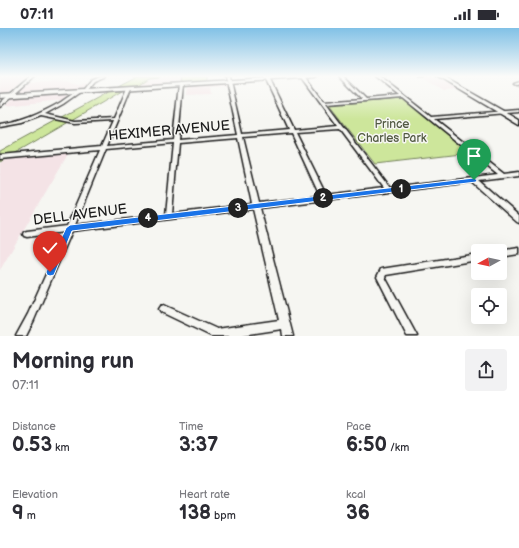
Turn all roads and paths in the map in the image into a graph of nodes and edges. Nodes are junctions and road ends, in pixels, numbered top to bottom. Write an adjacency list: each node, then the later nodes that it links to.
1 (16, 90): 12 (street)
2 (92, 90): 11 (main road)
3 (128, 90): 22 (street)
4 (181, 90): 28 (street)
5 (231, 90): 27 (street)
6 (272, 90): 26 (street)
7 (314, 90): 16 (street)
8 (355, 90): 15 (street)
9 (395, 90): 14 (street)
10 (463, 90): 19 (main road)
11 (82, 91): 12 (main road); 20 (street)
12 (11, 95): 13 (main road); 17 (street)
13 (0, 96)
14 (404, 97): 15 (street); 21 (street)
15 (365, 100): 16 (street)
16 (324, 103): 25 (street)
17 (0, 106)
18 (519, 111): 19 (street)
19 (500, 112): 21 (street); 23 (main road)
20 (40, 114): 22 (street); 24 (street)
21 (432, 118): 32 (street)
22 (114, 120): 29 (street)
23 (519, 124)
24 (0, 126)
25 (341, 127): 26 (street, HEXIMER AVENUE); 34 (street)
26 (292, 131): 27 (street, HEXIMER AVENUE); 35 (street)
27 (240, 136): 28 (street, HEXIMER AVENUE); 36 (street)
28 (176, 141): 29 (street, HEXIMER AVENUE); 37 (street)
29 (103, 148): 30 (street, HEXIMER AVENUE); 39 (street)
30 (0, 157)
31 (519, 174): 32 (street, DELL AVENUE)
32 (503, 176): 33 (street, DELL AVENUE)
33 (474, 180): 34 (street, DELL AVENUE); 38 (street)
34 (388, 190): 35 (street, DELL AVENUE)
35 (324, 198): 36 (street, DELL AVENUE)
36 (256, 206): 37 (street, DELL AVENUE); 45 (street)
37 (169, 215): 39 (street, DELL AVENUE)
38 (519, 220)
39 (70, 228): 40 (street, DELL AVENUE); 46 (street)
40 (26, 234)
41 (519, 251): 42 (street)
42 (507, 253)
43 (471, 258): 48 (street)
44 (164, 309): 45 (street)
45 (285, 324): 47 (street)
46 (21, 336)
47 (288, 336)
48 (412, 336)

